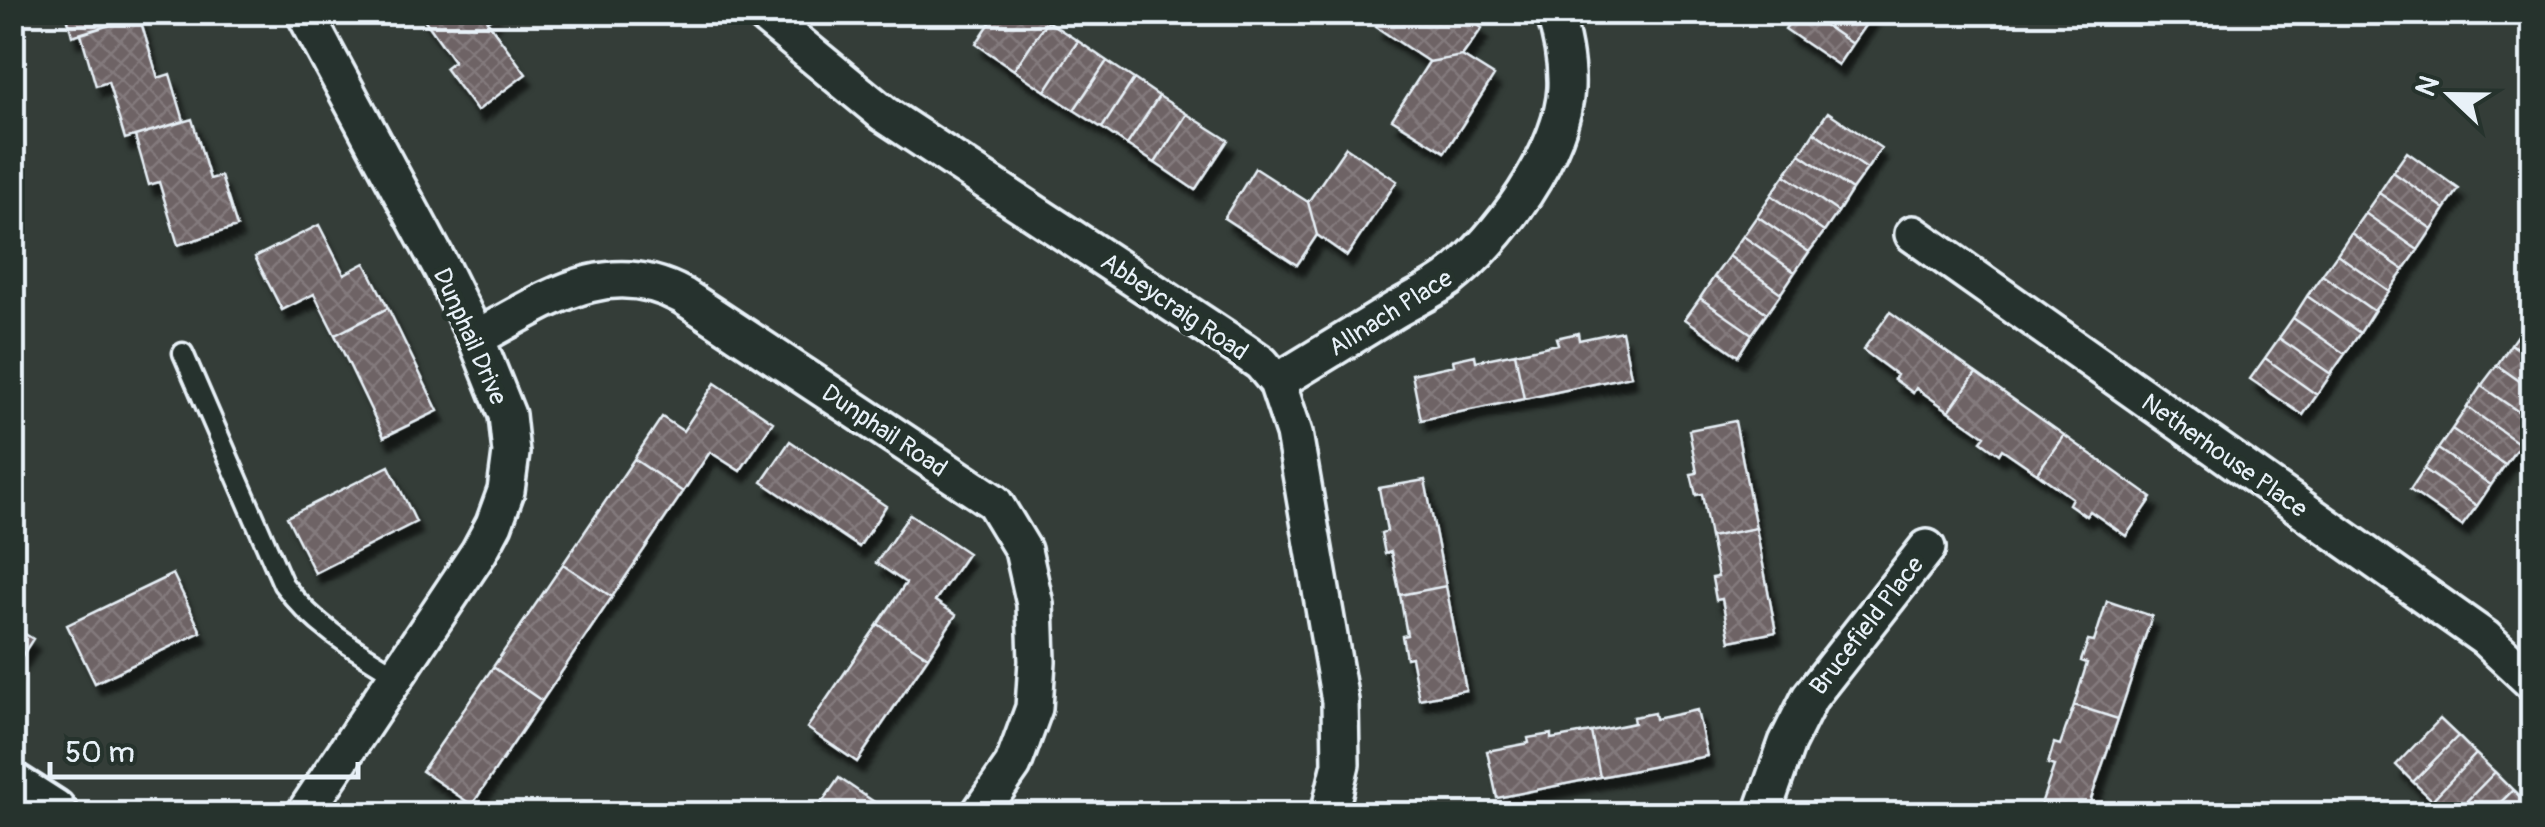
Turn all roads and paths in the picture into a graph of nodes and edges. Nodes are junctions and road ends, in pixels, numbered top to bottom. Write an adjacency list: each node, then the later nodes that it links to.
1 (304, 12): 5 (street, Dunphail Drive)
2 (760, 12): 7 (street, Abbeycraig Road)
3 (1554, 12): 7 (street, Allnach Place)
4 (1912, 234): 10 (street, Netherhouse Place)
5 (476, 338): 9 (street, Dunphail Drive); 14 (street, Dunphail Road)
6 (183, 353): 9 (lane)
7 (1277, 382): 15 (street, Abbeycraig Road)
8 (1927, 548): 16 (street, Brucefield Place)
9 (397, 675): 13 (street, Dunphail Drive)
10 (2532, 682)
11 (12, 789): 12 (street)
12 (50, 814)
13 (304, 814)
14 (980, 814)
15 (1329, 814)
16 (1762, 814)

